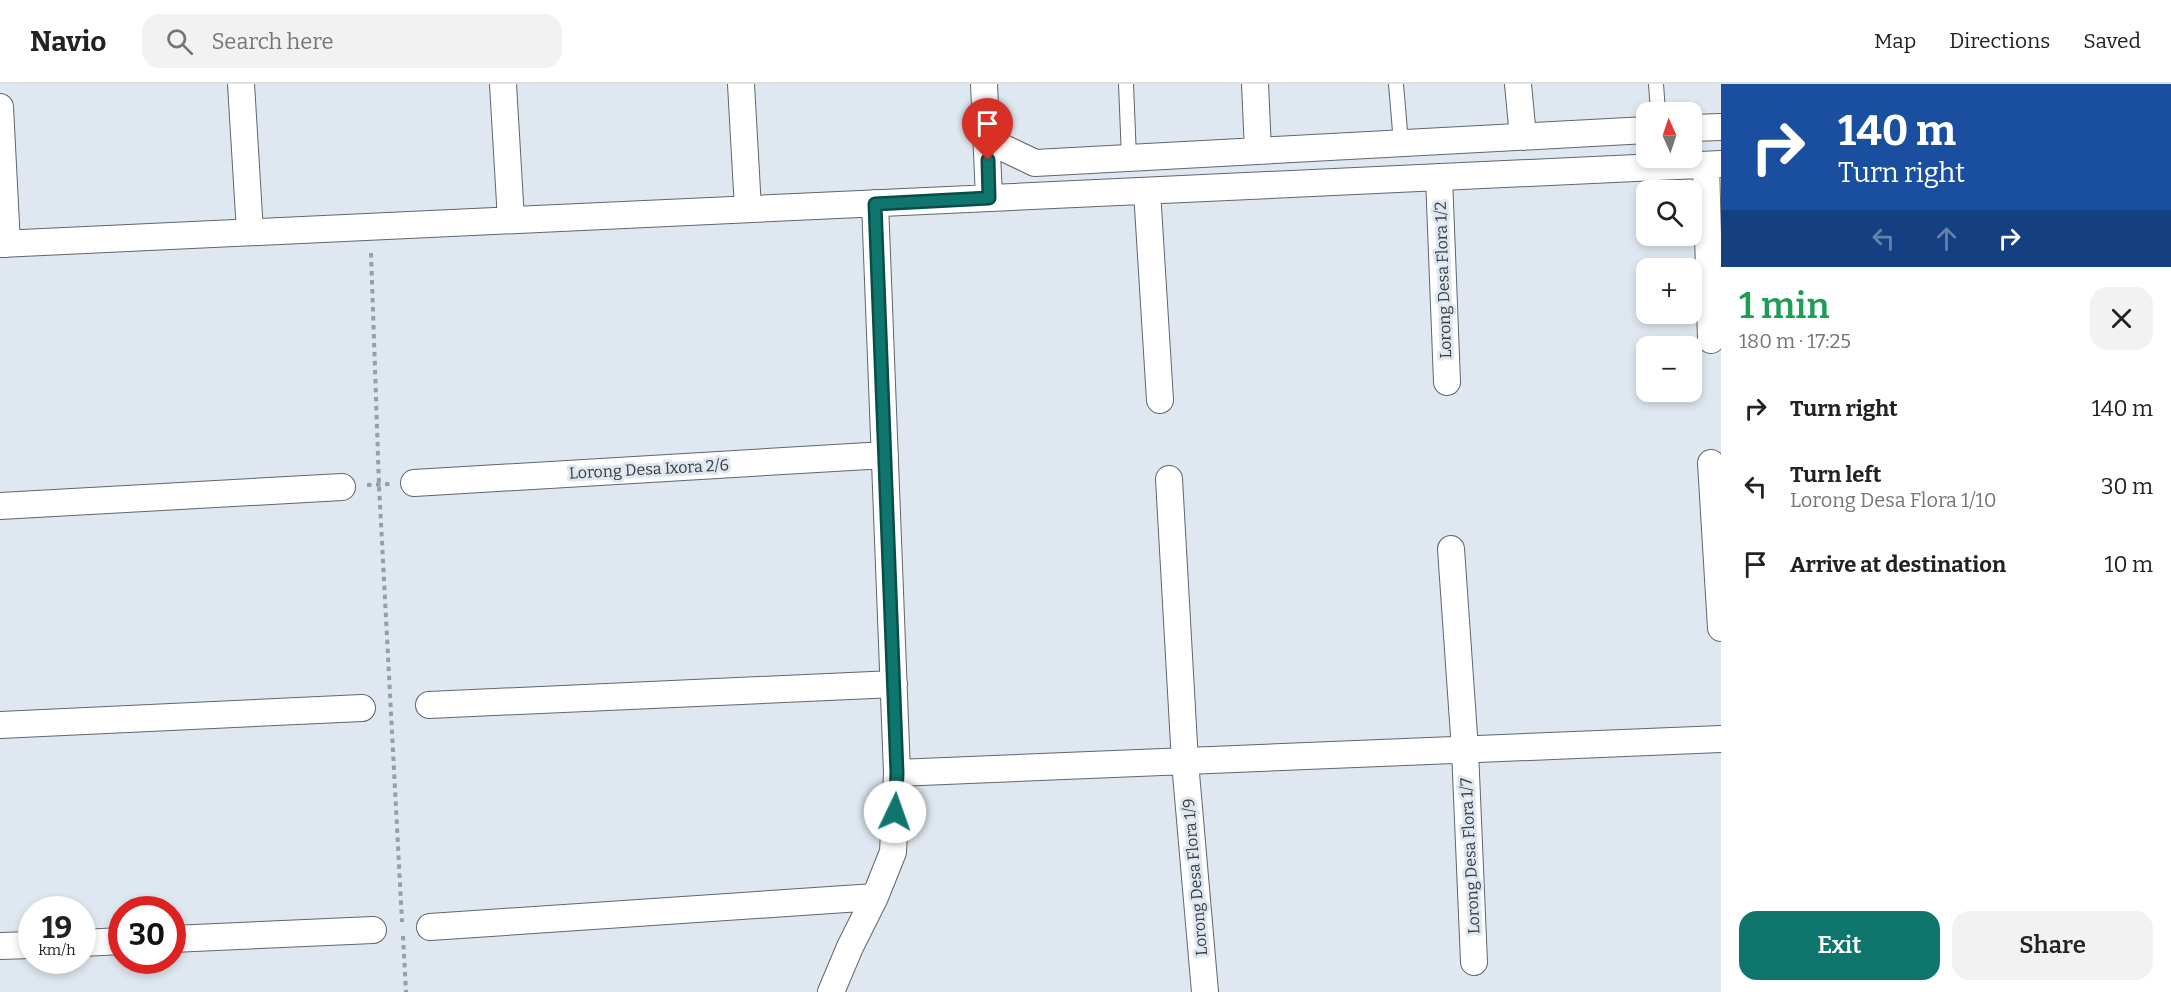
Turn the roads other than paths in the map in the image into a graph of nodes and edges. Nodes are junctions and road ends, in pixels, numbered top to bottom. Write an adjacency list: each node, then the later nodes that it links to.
1 (241, 84): 27 (street)
2 (504, 84): 26 (street)
3 (741, 84): 25 (street)
4 (984, 84): 16 (street)
5 (1126, 84): 19 (lane)
6 (1255, 84): 18 (street)
7 (1396, 84): 17 (lane)
8 (1518, 84): 15 (street)
9 (1656, 84): 10 (lane)
10 (1657, 102)
11 (0, 107): 28 (street)
12 (1721, 127): 13 (street)
13 (1702, 128)
14 (1636, 131): 15 (street)
15 (1523, 137): 17 (street)
16 (987, 140): 19 (street); 23 (street)
17 (1401, 143): 18 (street)
18 (1258, 151): 19 (street)
19 (1129, 158)
20 (1713, 164): 21 (street); 29 (street)
21 (1438, 177): 22 (street); 30 (street, Lorong Desa Flora 1/2)
22 (1147, 191): 23 (street); 31 (street)
23 (989, 198): 24 (street)
24 (875, 204): 25 (street); 32 (street)
25 (748, 209): 26 (street)
26 (511, 220): 27 (street)
27 (250, 232): 28 (street)
28 (4, 244)
29 (1711, 340)
30 (1447, 382)
31 (1160, 400)
32 (885, 455): 35 (street, Lorong Desa Ixora 2/6); 40 (street)
33 (1711, 463): 39 (street)
34 (1169, 478): 46 (street, Lorong Desa Flora 1/9)
35 (414, 483)
36 (342, 487): 37 (street)
37 (0, 506)
38 (1451, 549): 45 (street, Lorong Desa Flora 1/7)
39 (1721, 627)
40 (894, 684): 41 (street); 47 (street)
41 (429, 705)
42 (362, 708): 43 (street)
43 (0, 725)
44 (1721, 739): 45 (street)
45 (1465, 750): 46 (street); 54 (street, Lorong Desa Flora 1/7)
46 (1185, 762): 47 (street); 56 (street, Lorong Desa Flora 1/9)
47 (897, 773): 48 (street)
48 (875, 897): 49 (street); 55 (street)
49 (430, 927)
50 (373, 930): 51 (street)
51 (186, 938)
52 (18, 945): 53 (street)
53 (0, 946)
54 (1474, 962)
55 (831, 992)
56 (1205, 992)

